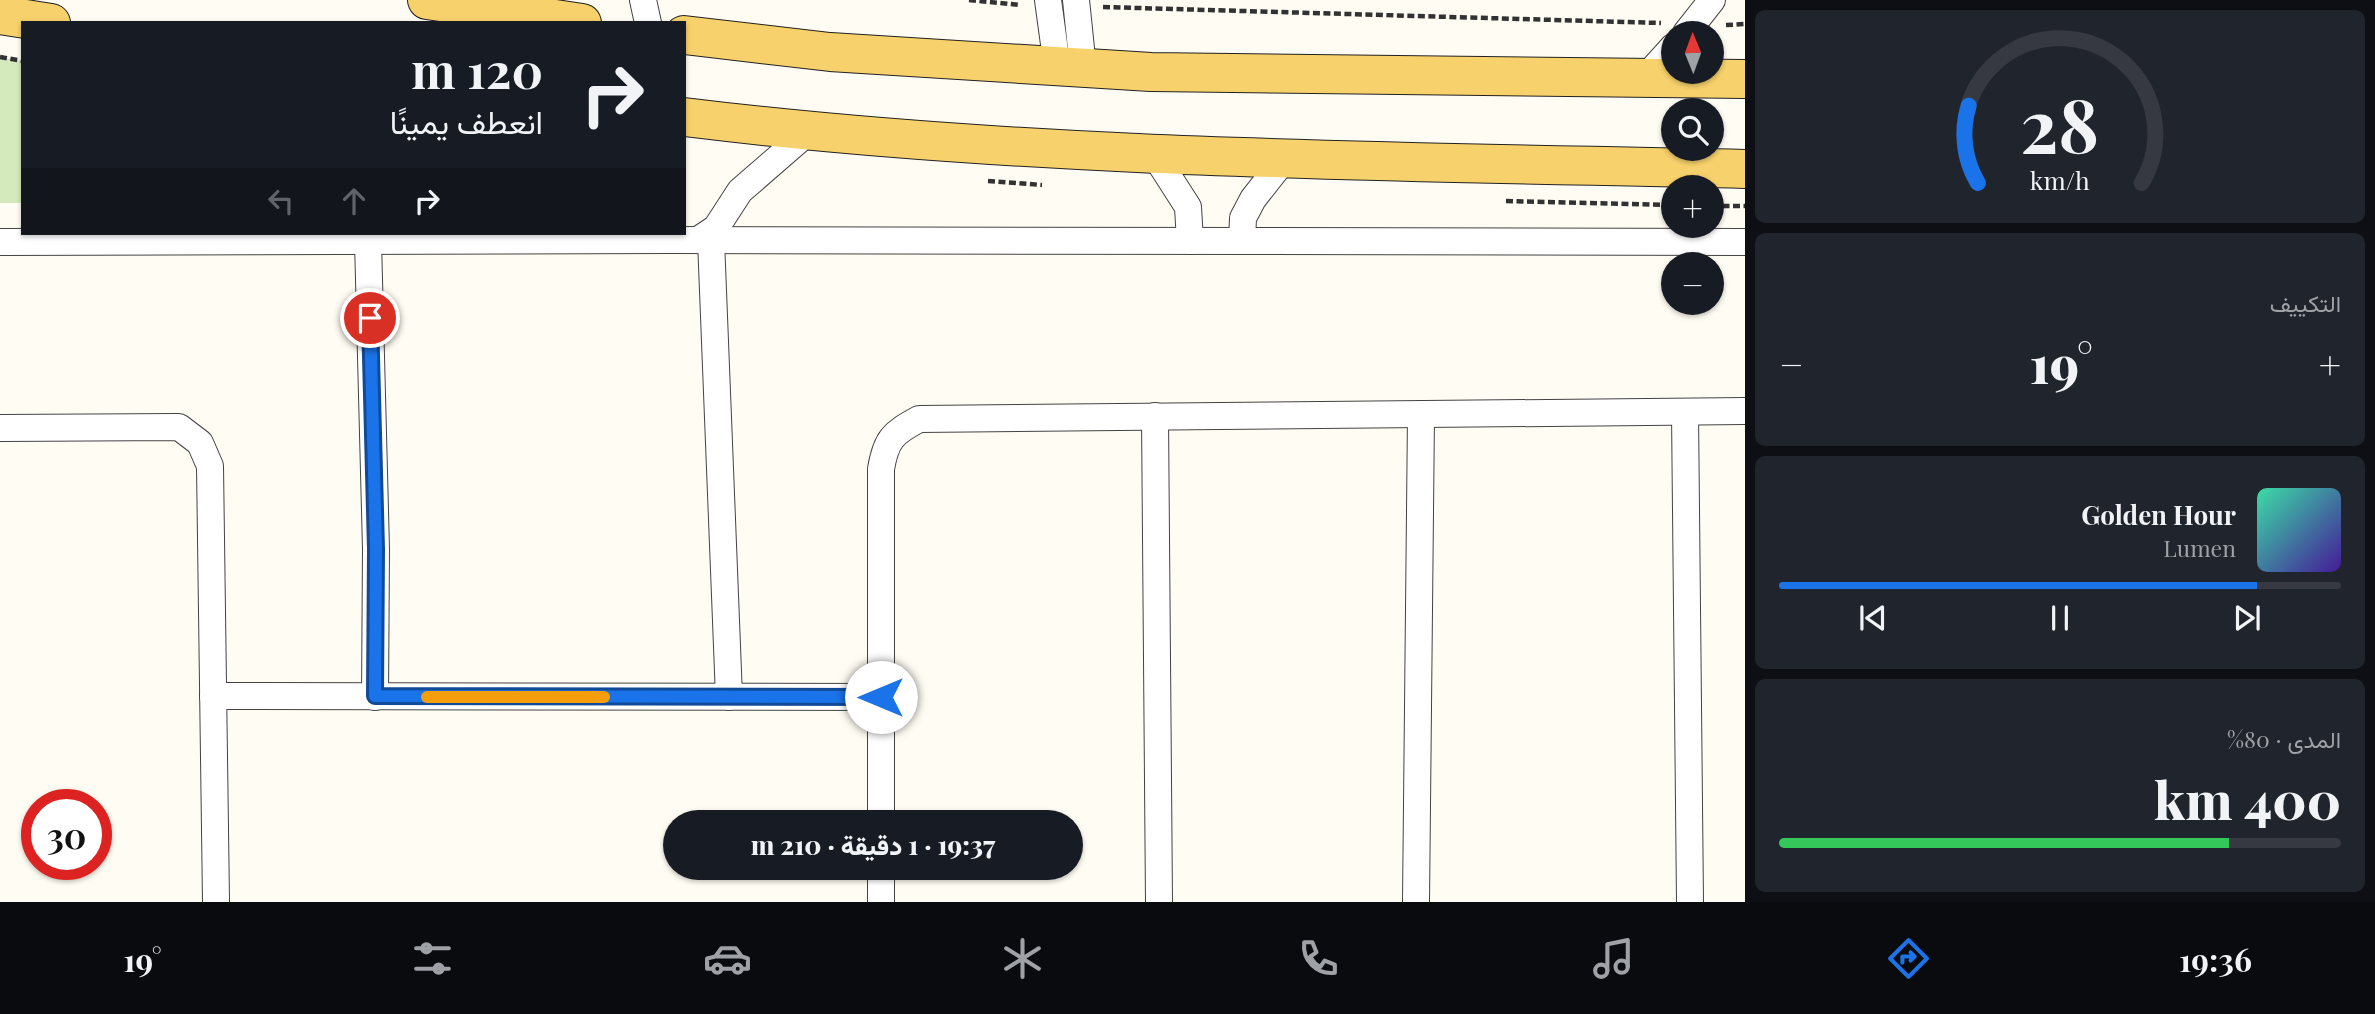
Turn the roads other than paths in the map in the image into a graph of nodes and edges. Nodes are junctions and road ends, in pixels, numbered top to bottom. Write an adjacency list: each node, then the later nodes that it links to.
1 (427, 0): 6 (main road)
2 (643, 0): 10 (street)
3 (1712, 0): 11 (street)
4 (1049, 3): 14 (street)
5 (1077, 3): 14 (street)
6 (521, 7): 9 (main road)
7 (0, 15): 8 (main road)
8 (38, 21)
9 (574, 21)
10 (648, 21)
11 (1696, 21)
12 (686, 35): 14 (main road)
13 (1661, 60): 15 (street)
14 (1070, 67): 15 (main road)
15 (1645, 78): 16 (main road)
16 (1745, 79)
17 (686, 117): 18 (main road)
18 (808, 132): 19 (main road); 23 (street)
19 (1154, 154): 20 (main road); 25 (street)
20 (1286, 157): 21 (main road); 26 (street)
21 (1739, 174)
22 (666, 236): 23 (street); 24 (street)
23 (704, 240): 25 (street); 36 (street)
24 (368, 241): 27 (street); 35 (street)
25 (1189, 241): 26 (street)
26 (1242, 241): 28 (street)
27 (0, 242)
28 (1745, 242)
29 (1745, 411): 30 (street)
30 (1685, 412): 31 (street); 44 (street)
31 (1421, 414): 32 (street); 43 (street)
32 (1155, 416): 37 (street); 42 (street)
33 (0, 428): 34 (street)
34 (213, 696): 35 (street); 40 (street)
35 (375, 696): 36 (street)
36 (729, 697): 37 (street)
37 (881, 697): 38 (street)
38 (881, 810)
39 (881, 880): 41 (street)
40 (216, 902)
41 (881, 902)
42 (1159, 902)
43 (1416, 902)
44 (1690, 902)

